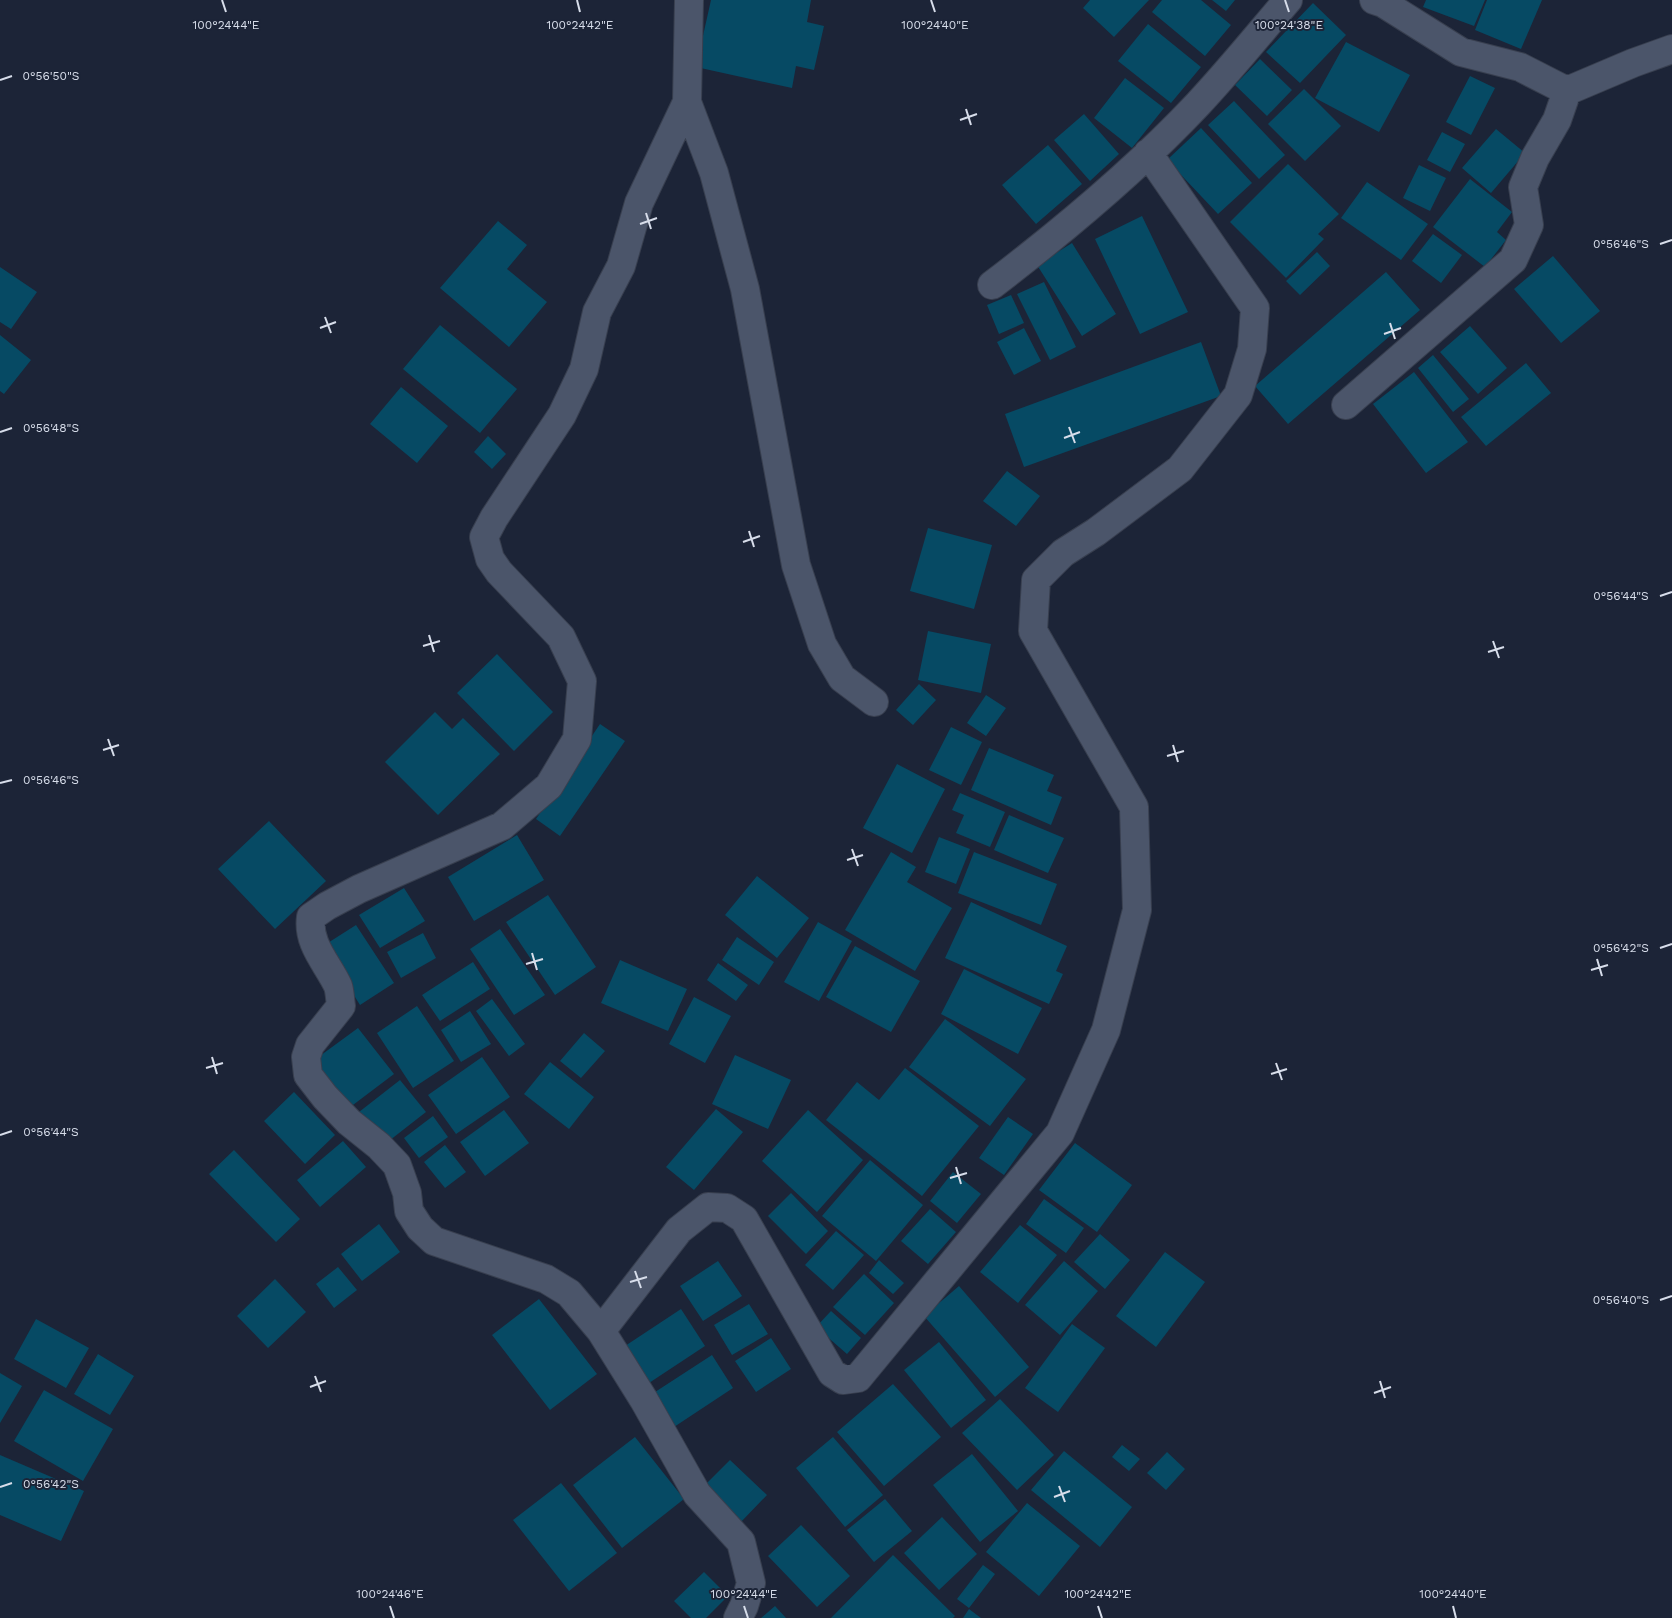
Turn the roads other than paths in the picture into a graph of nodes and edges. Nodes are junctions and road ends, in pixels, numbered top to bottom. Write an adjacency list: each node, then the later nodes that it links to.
1 (689, 0): 6 (street)
2 (1288, 0): 7 (street)
3 (1374, 0): 5 (street)
4 (1672, 48): 5 (street)
5 (1566, 91): 9 (street)
6 (687, 102): 10 (street); 11 (street)
7 (1148, 154): 8 (street); 11 (street)
8 (992, 285)
9 (1346, 405)
10 (874, 702)
11 (601, 1331): 12 (street)
12 (738, 1618)

